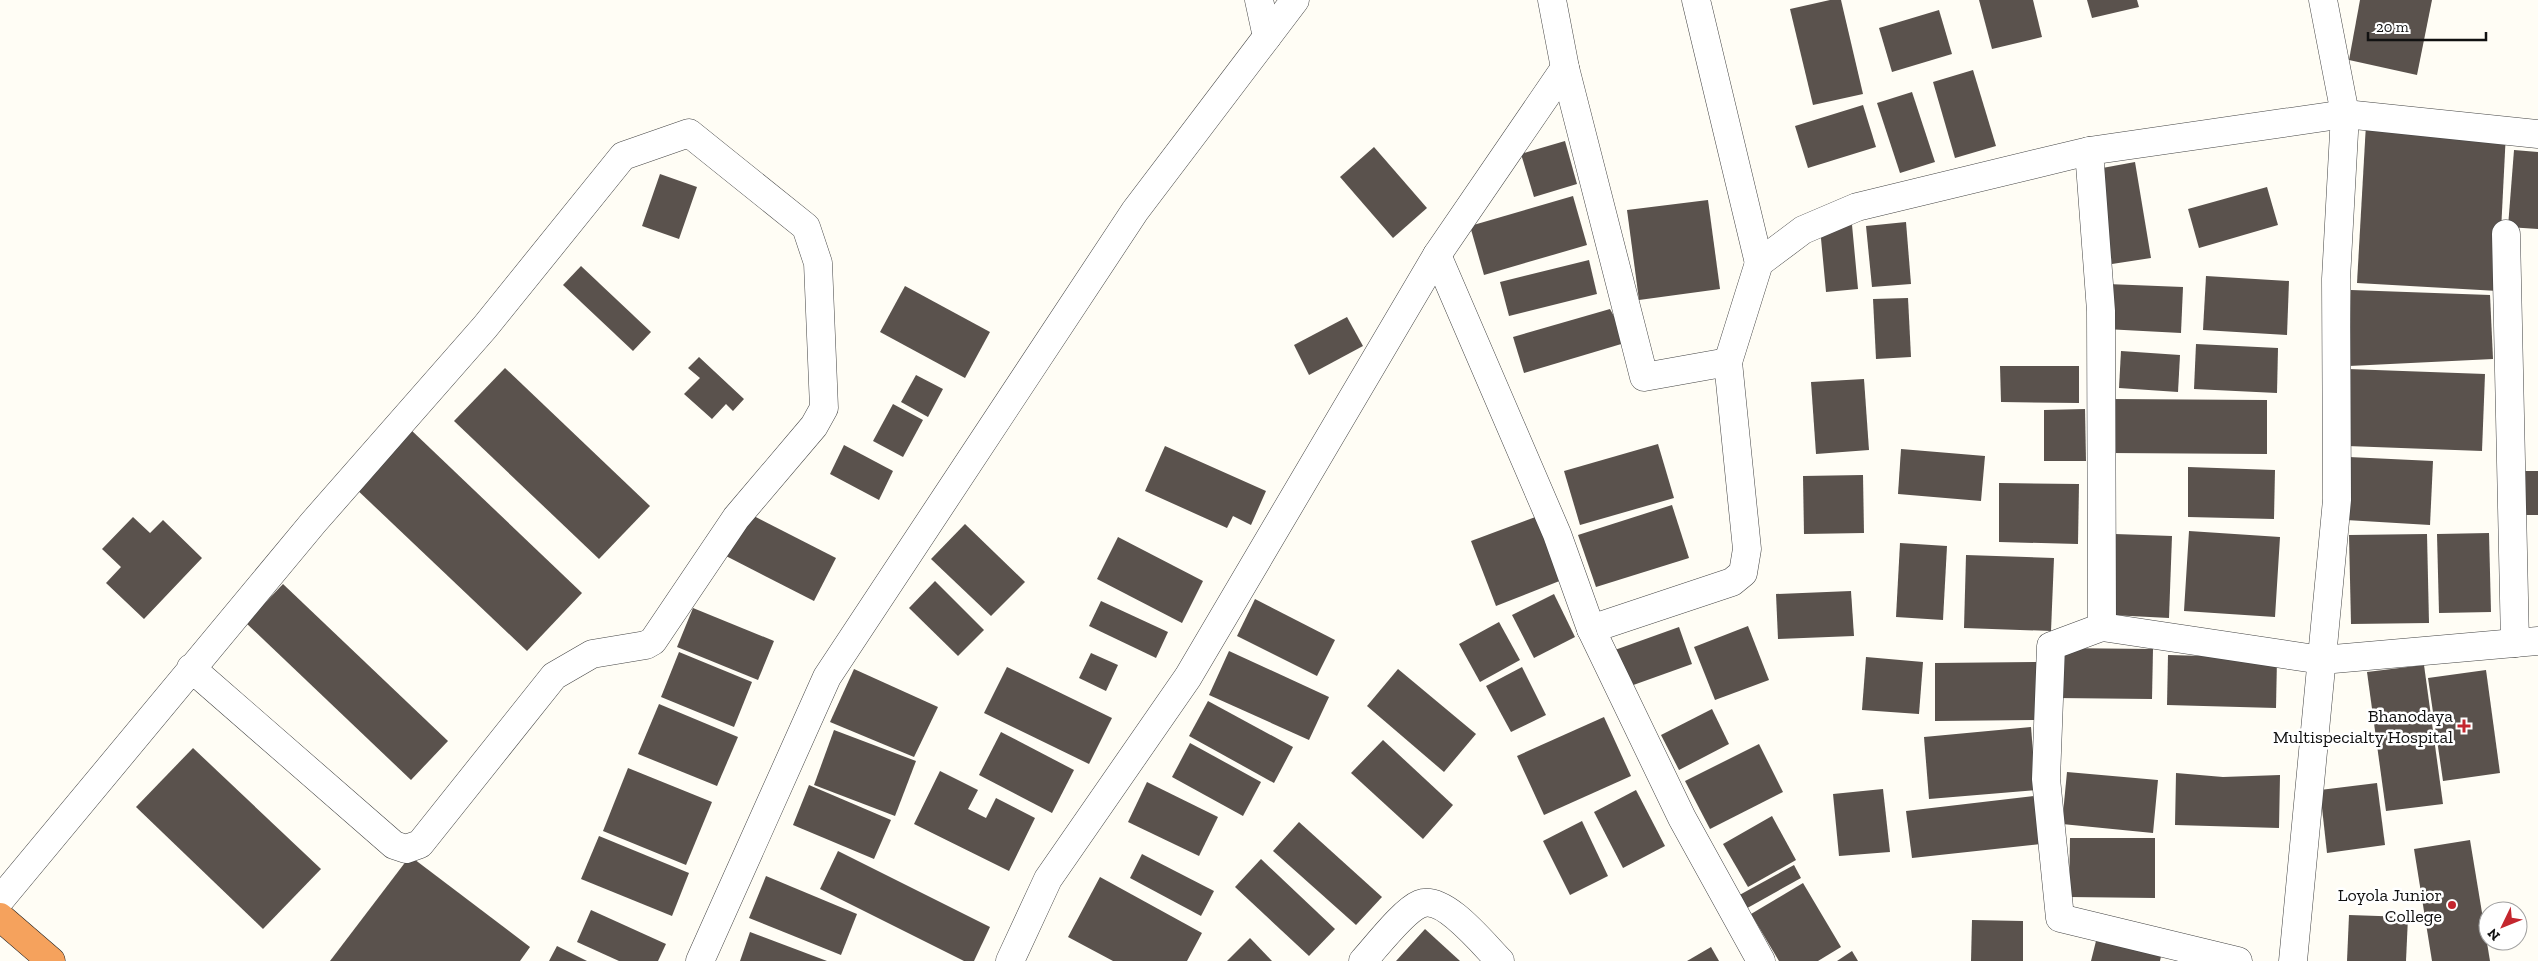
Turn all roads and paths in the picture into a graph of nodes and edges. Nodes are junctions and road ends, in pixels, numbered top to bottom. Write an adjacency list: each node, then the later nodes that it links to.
1 (1259, 0): 6 (street)
2 (1295, 0): 6 (street)
3 (1552, 0): 7 (street)
4 (1696, 0): 13 (street)
5 (2323, 0): 8 (street)
6 (1267, 36): 23 (street)
7 (1565, 68): 12 (street); 14 (street)
8 (2345, 114): 9 (street); 10 (street); 18 (street)
9 (2538, 134)
10 (2089, 151): 13 (street); 15 (street)
11 (2506, 234): 17 (street)
12 (1437, 255): 16 (street); 24 (street)
13 (1758, 264): 14 (street)
14 (1728, 362): 16 (street)
15 (2102, 627): 18 (street); 28 (street)
16 (1591, 629): 27 (street)
17 (2526, 642): 18 (street)
18 (2322, 660): 29 (street)
19 (190, 668): 19 (street); 20 (street)
20 (0, 900)
21 (0, 917): 22 (highway)
22 (51, 961)
23 (700, 961)
24 (1010, 961)
25 (1363, 961): 26 (street)
26 (1500, 961)
27 (1761, 961)
28 (2238, 961)
29 (2293, 961)

